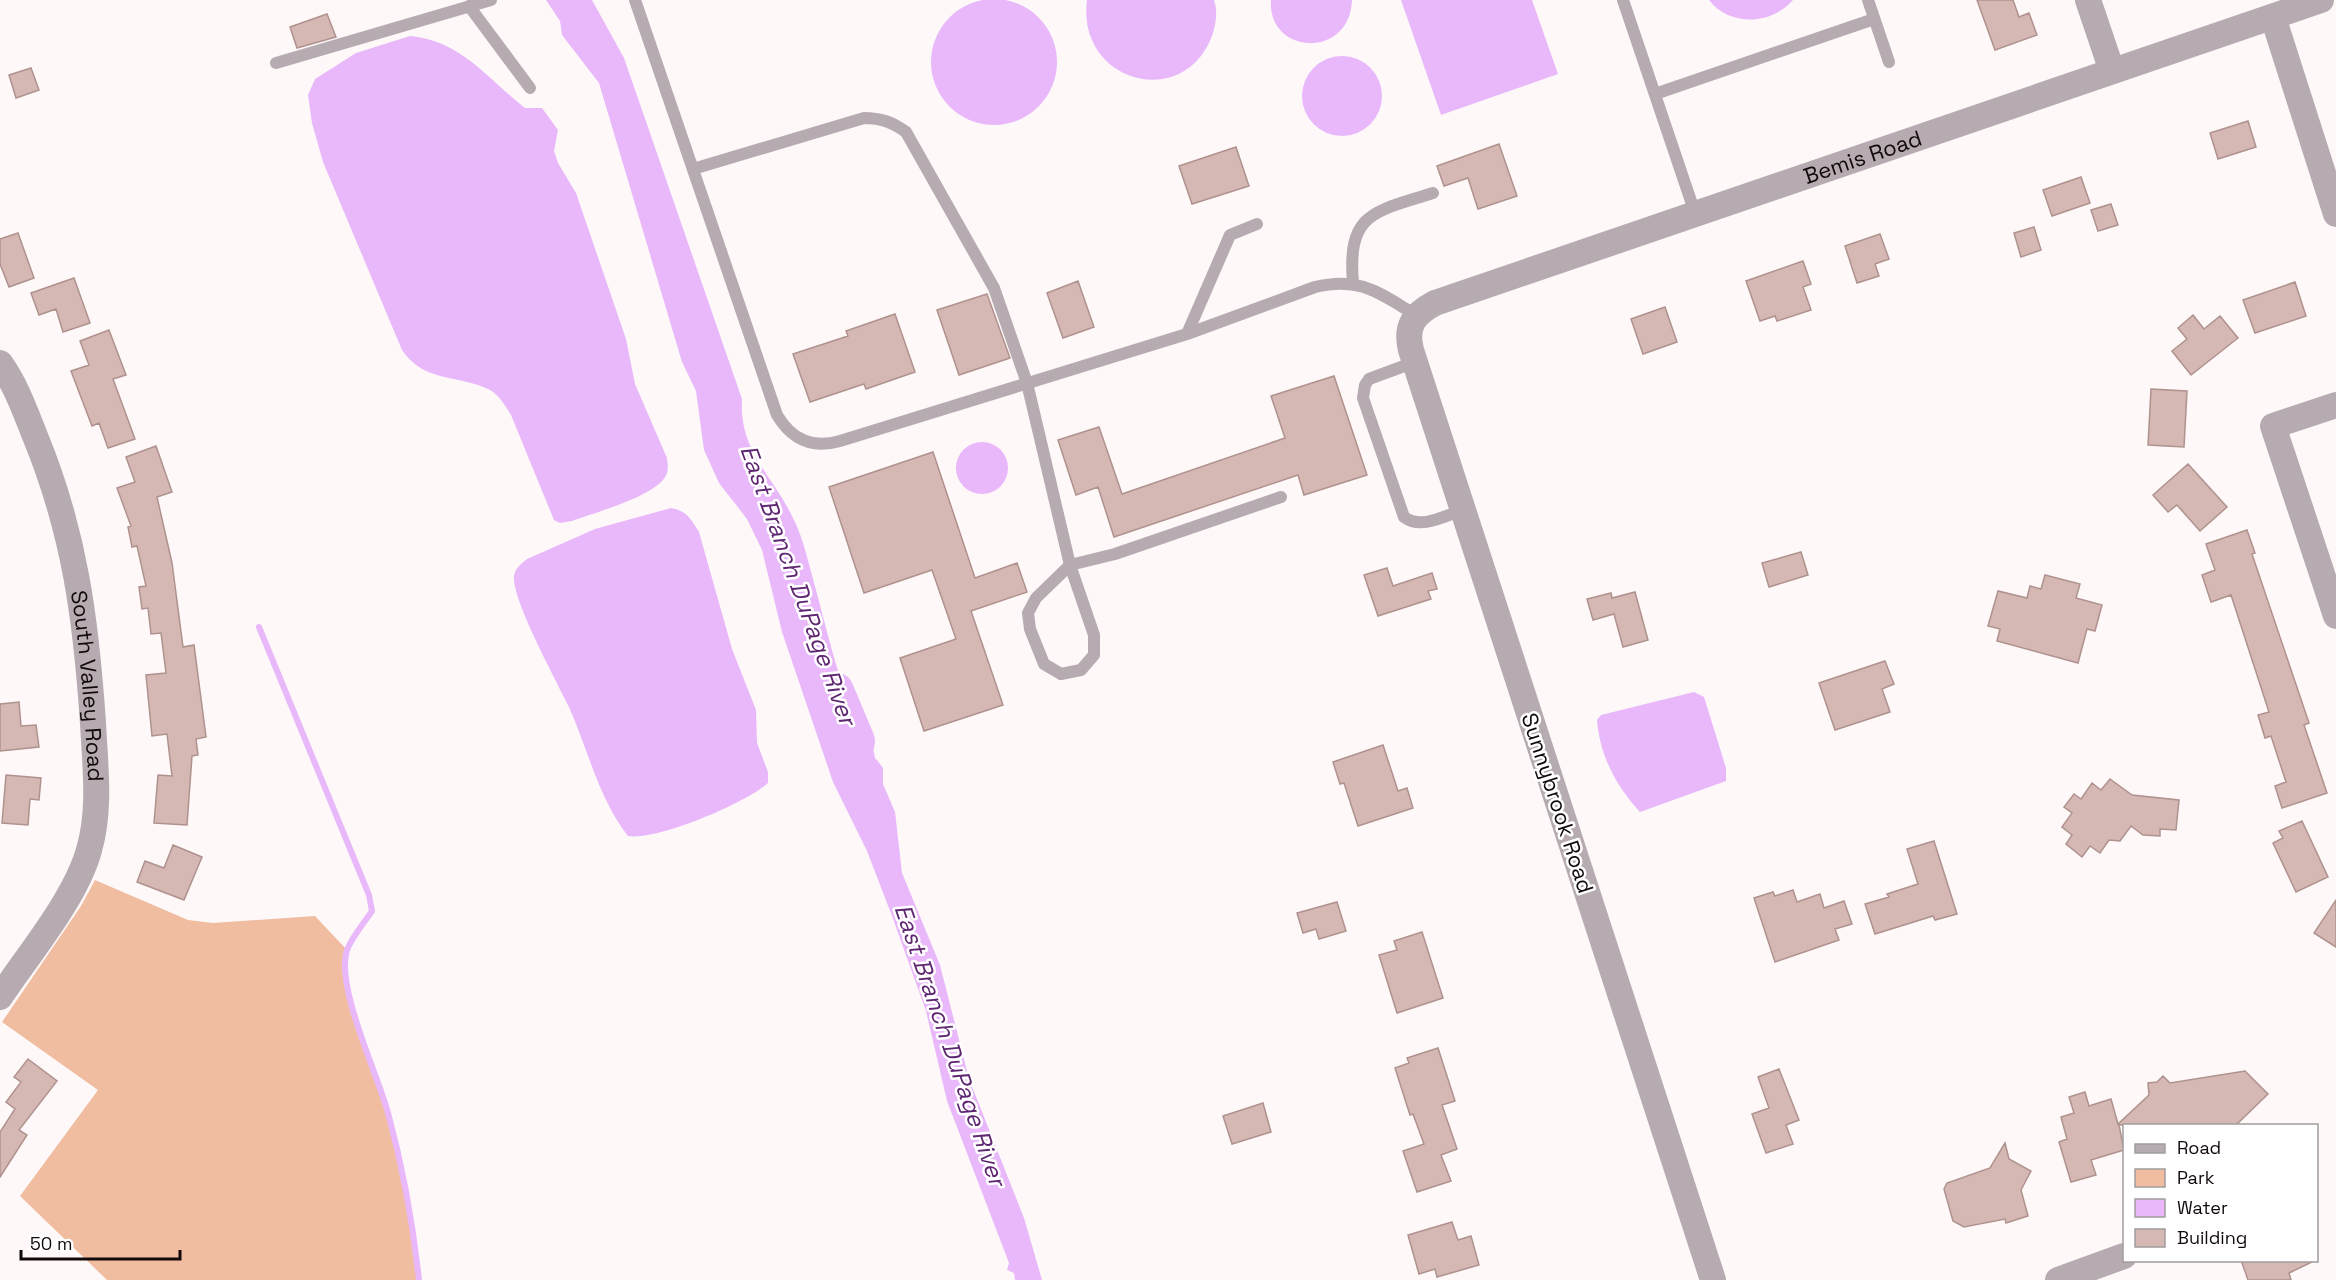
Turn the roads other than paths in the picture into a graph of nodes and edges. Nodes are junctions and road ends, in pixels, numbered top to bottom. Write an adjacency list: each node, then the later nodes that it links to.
1 (491, 0): 7 (lane)
2 (636, 0): 15 (lane)
3 (1623, 0): 14 (lane)
4 (1868, 0): 9 (lane)
5 (2088, 0): 12 (street)
6 (2321, 0): 8 (street, Bemis Road)
7 (469, 6): 11 (lane); 13 (lane)
8 (2272, 17): 12 (street, Bemis Road); 18 (street)
9 (1874, 19): 10 (lane); 14 (lane)
10 (1888, 62)
11 (276, 63)
12 (2112, 71): 17 (street, Bemis Road)
13 (530, 88)
14 (1655, 94): 17 (lane)
15 (693, 168): 25 (lane); 25 (lane)
16 (1433, 193): 20 (lane)
17 (1695, 213): 21 (street, Bemis Road)
18 (2336, 214)
19 (1257, 224): 22 (lane)
20 (1353, 283): 21 (lane); 22 (lane)
21 (1413, 320): 23 (street, Sunnybrook Road)
22 (1187, 334): 25 (lane)
23 (1414, 362): 28 (street, Sunnybrook Road); 28 (lane)
24 (0, 363): 31 (street, South Valley Road)
25 (1027, 383): 29 (lane)
26 (2336, 405): 30 (street)
27 (1281, 497): 29 (lane)
28 (1463, 510): 33 (street, Sunnybrook Road)
29 (1070, 565): 29 (lane)
30 (2336, 616)
31 (0, 997)
32 (2123, 1256): 34 (street)
33 (1713, 1280)
34 (2058, 1280)

